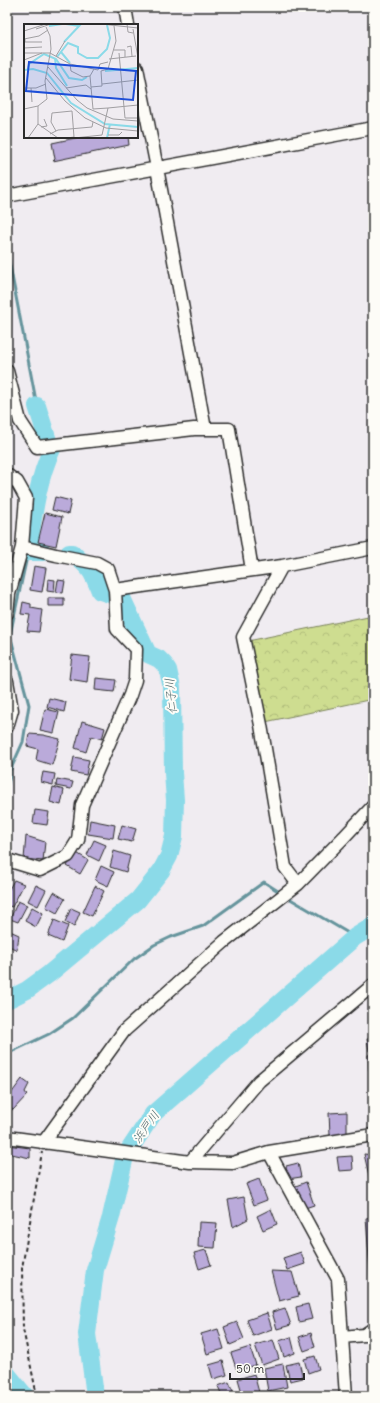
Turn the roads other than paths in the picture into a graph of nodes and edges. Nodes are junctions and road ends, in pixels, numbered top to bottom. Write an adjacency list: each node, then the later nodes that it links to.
1 (124, 7): 2 (street)
2 (128, 24)
3 (138, 73): 5 (street)
4 (373, 128): 5 (street)
5 (157, 168): 6 (street); 8 (street)
6 (7, 196)
7 (7, 371): 8 (street)
8 (205, 429): 13 (street)
9 (7, 474): 10 (street)
10 (22, 547): 14 (street); 15 (street)
11 (373, 548): 12 (street)
12 (282, 566): 13 (street); 20 (street)
13 (252, 570): 14 (street)
14 (115, 590): 19 (street)
15 (7, 613)
16 (8, 688): 17 (street)
17 (7, 727)
18 (373, 806): 20 (street)
19 (7, 860)
20 (298, 884): 24 (street)
21 (373, 985): 26 (street)
22 (373, 1135): 25 (street)
23 (7, 1137): 24 (street)
24 (43, 1143): 26 (street)
25 (268, 1152): 26 (street); 28 (street)
26 (190, 1162)
27 (373, 1329): 28 (street)
28 (342, 1337): 29 (street)
29 (346, 1396)

